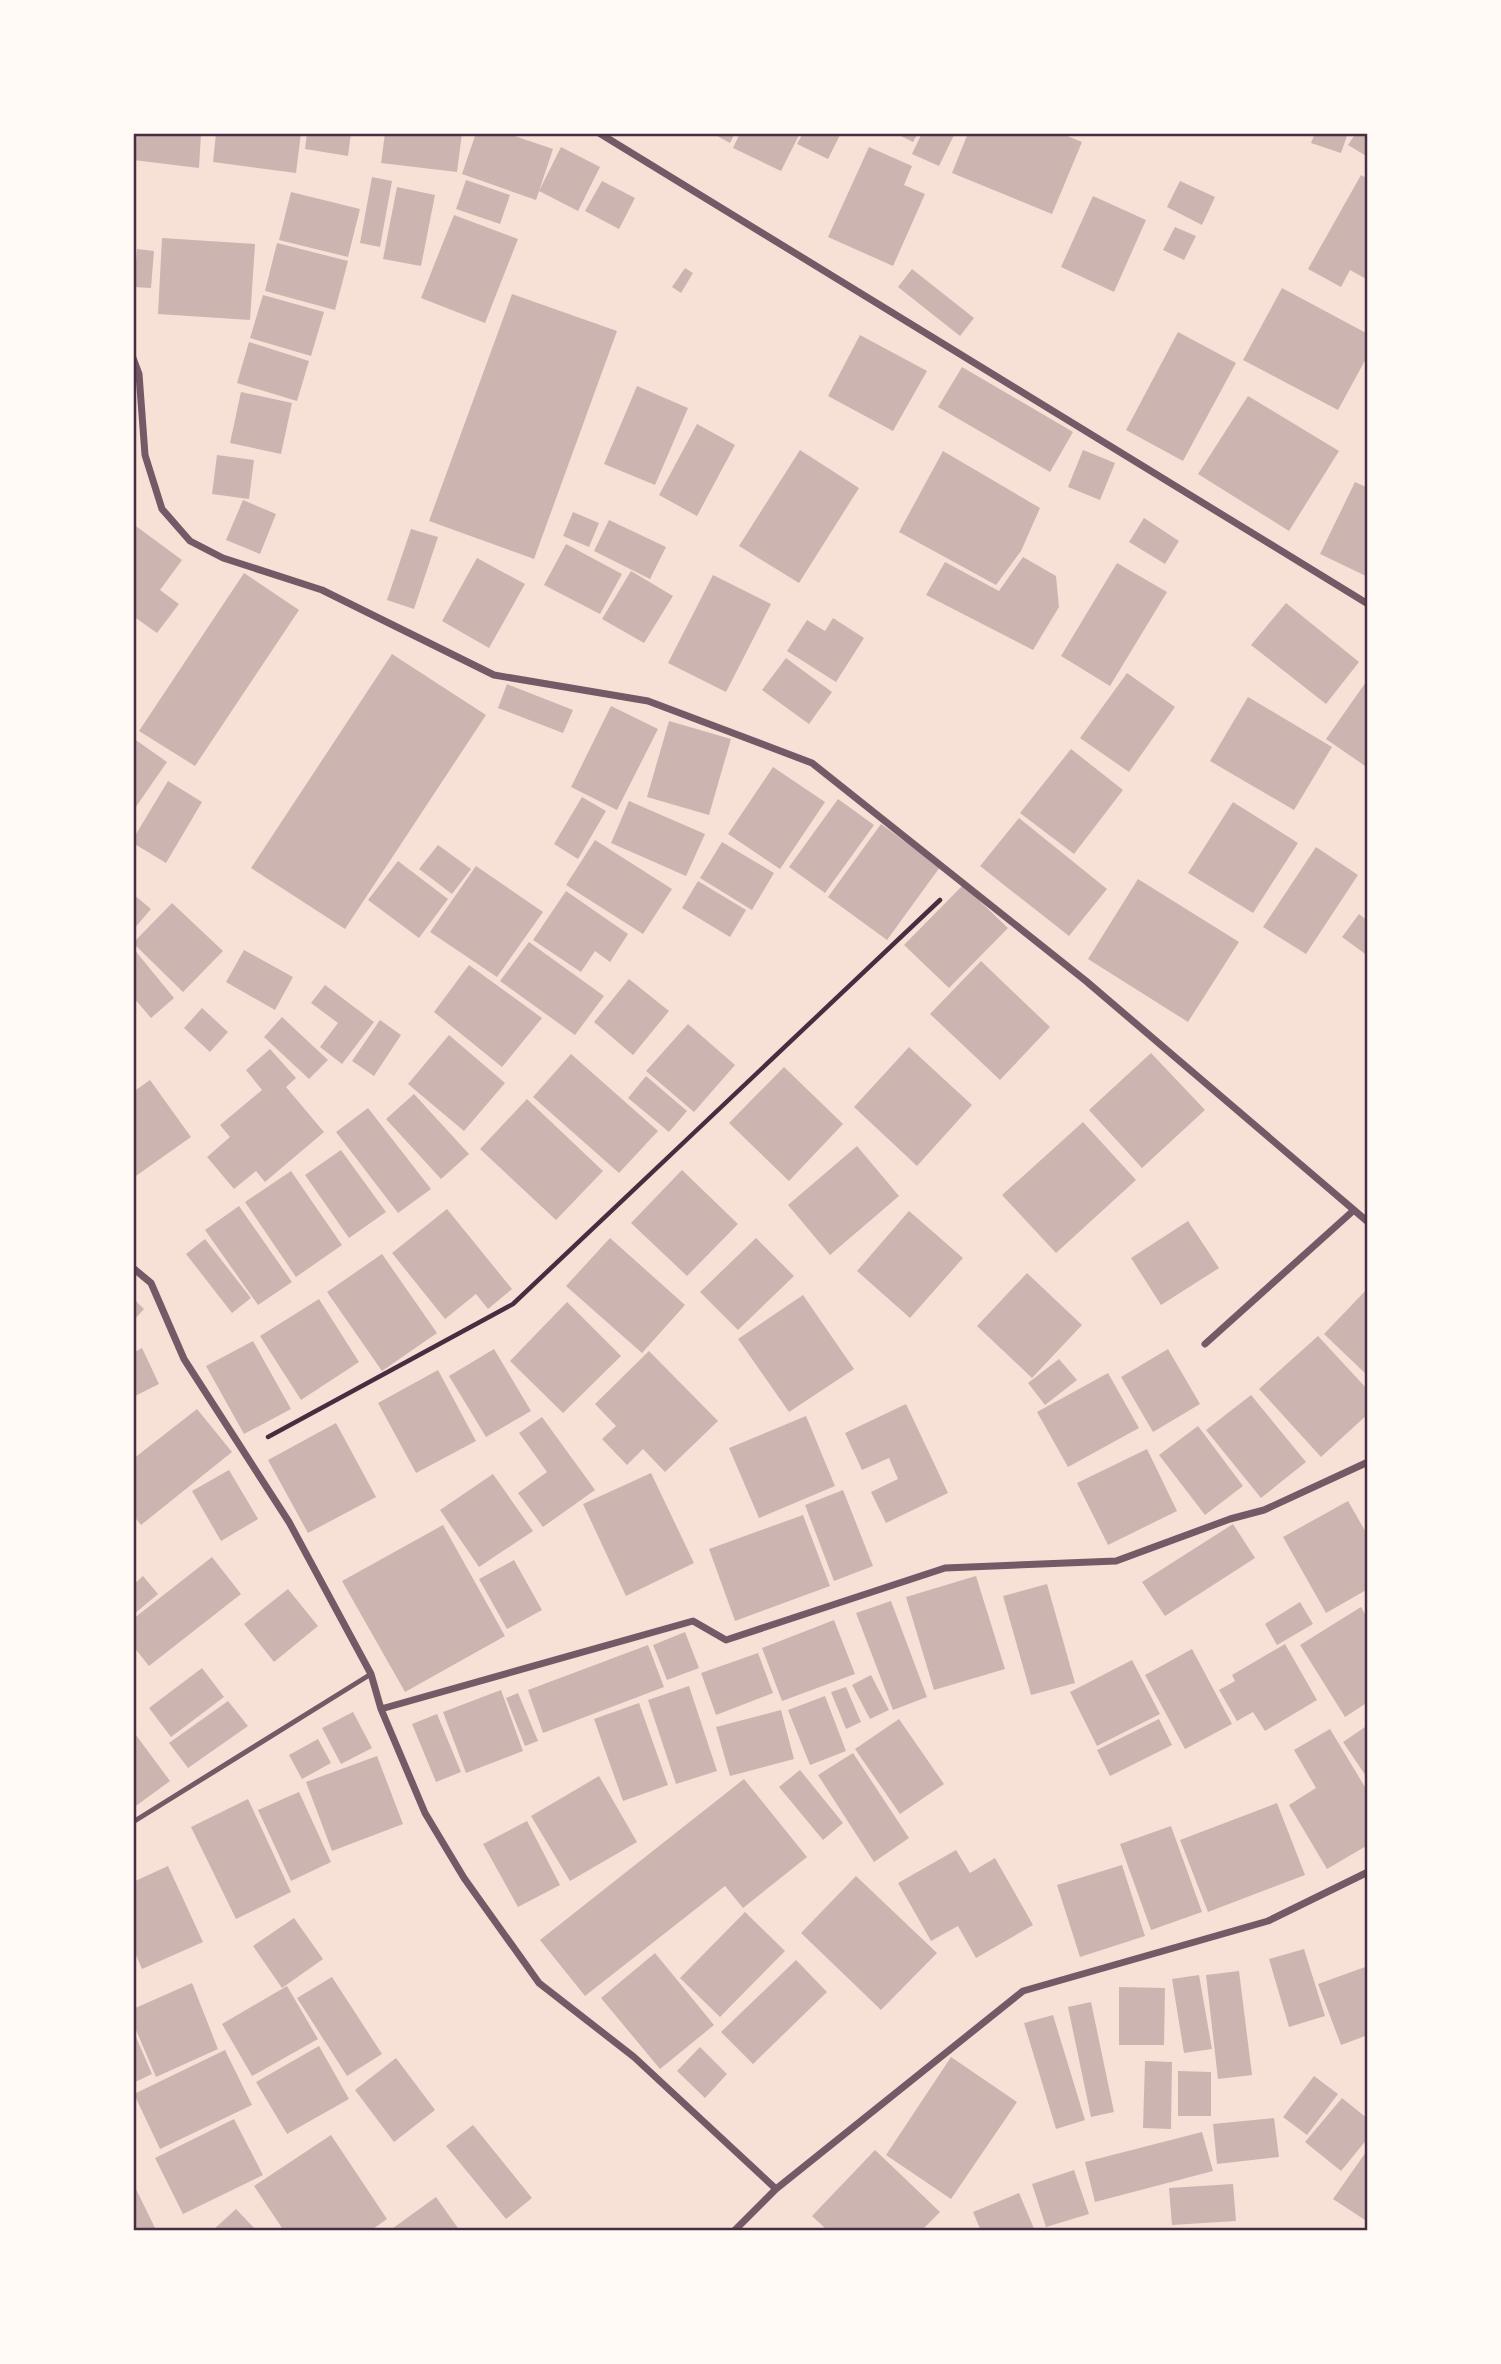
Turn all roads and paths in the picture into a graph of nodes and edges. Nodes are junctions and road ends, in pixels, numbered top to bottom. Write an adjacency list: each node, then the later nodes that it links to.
1 (599, 133): 3 (street)
2 (133, 358): 4 (street)
3 (1368, 604)
4 (960, 881): 5 (street); 9 (path)
5 (1354, 1210): 6 (street); 8 (street)
6 (1368, 1222)
7 (133, 1268): 9 (street)
8 (1206, 1344)
9 (243, 1451): 11 (street)
10 (1368, 1462): 12 (street)
11 (371, 1674): 12 (street); 13 (lane)
12 (381, 1709): 15 (street)
13 (133, 1822)
14 (1368, 1872): 15 (street)
15 (776, 2189): 16 (street)
16 (734, 2231)

